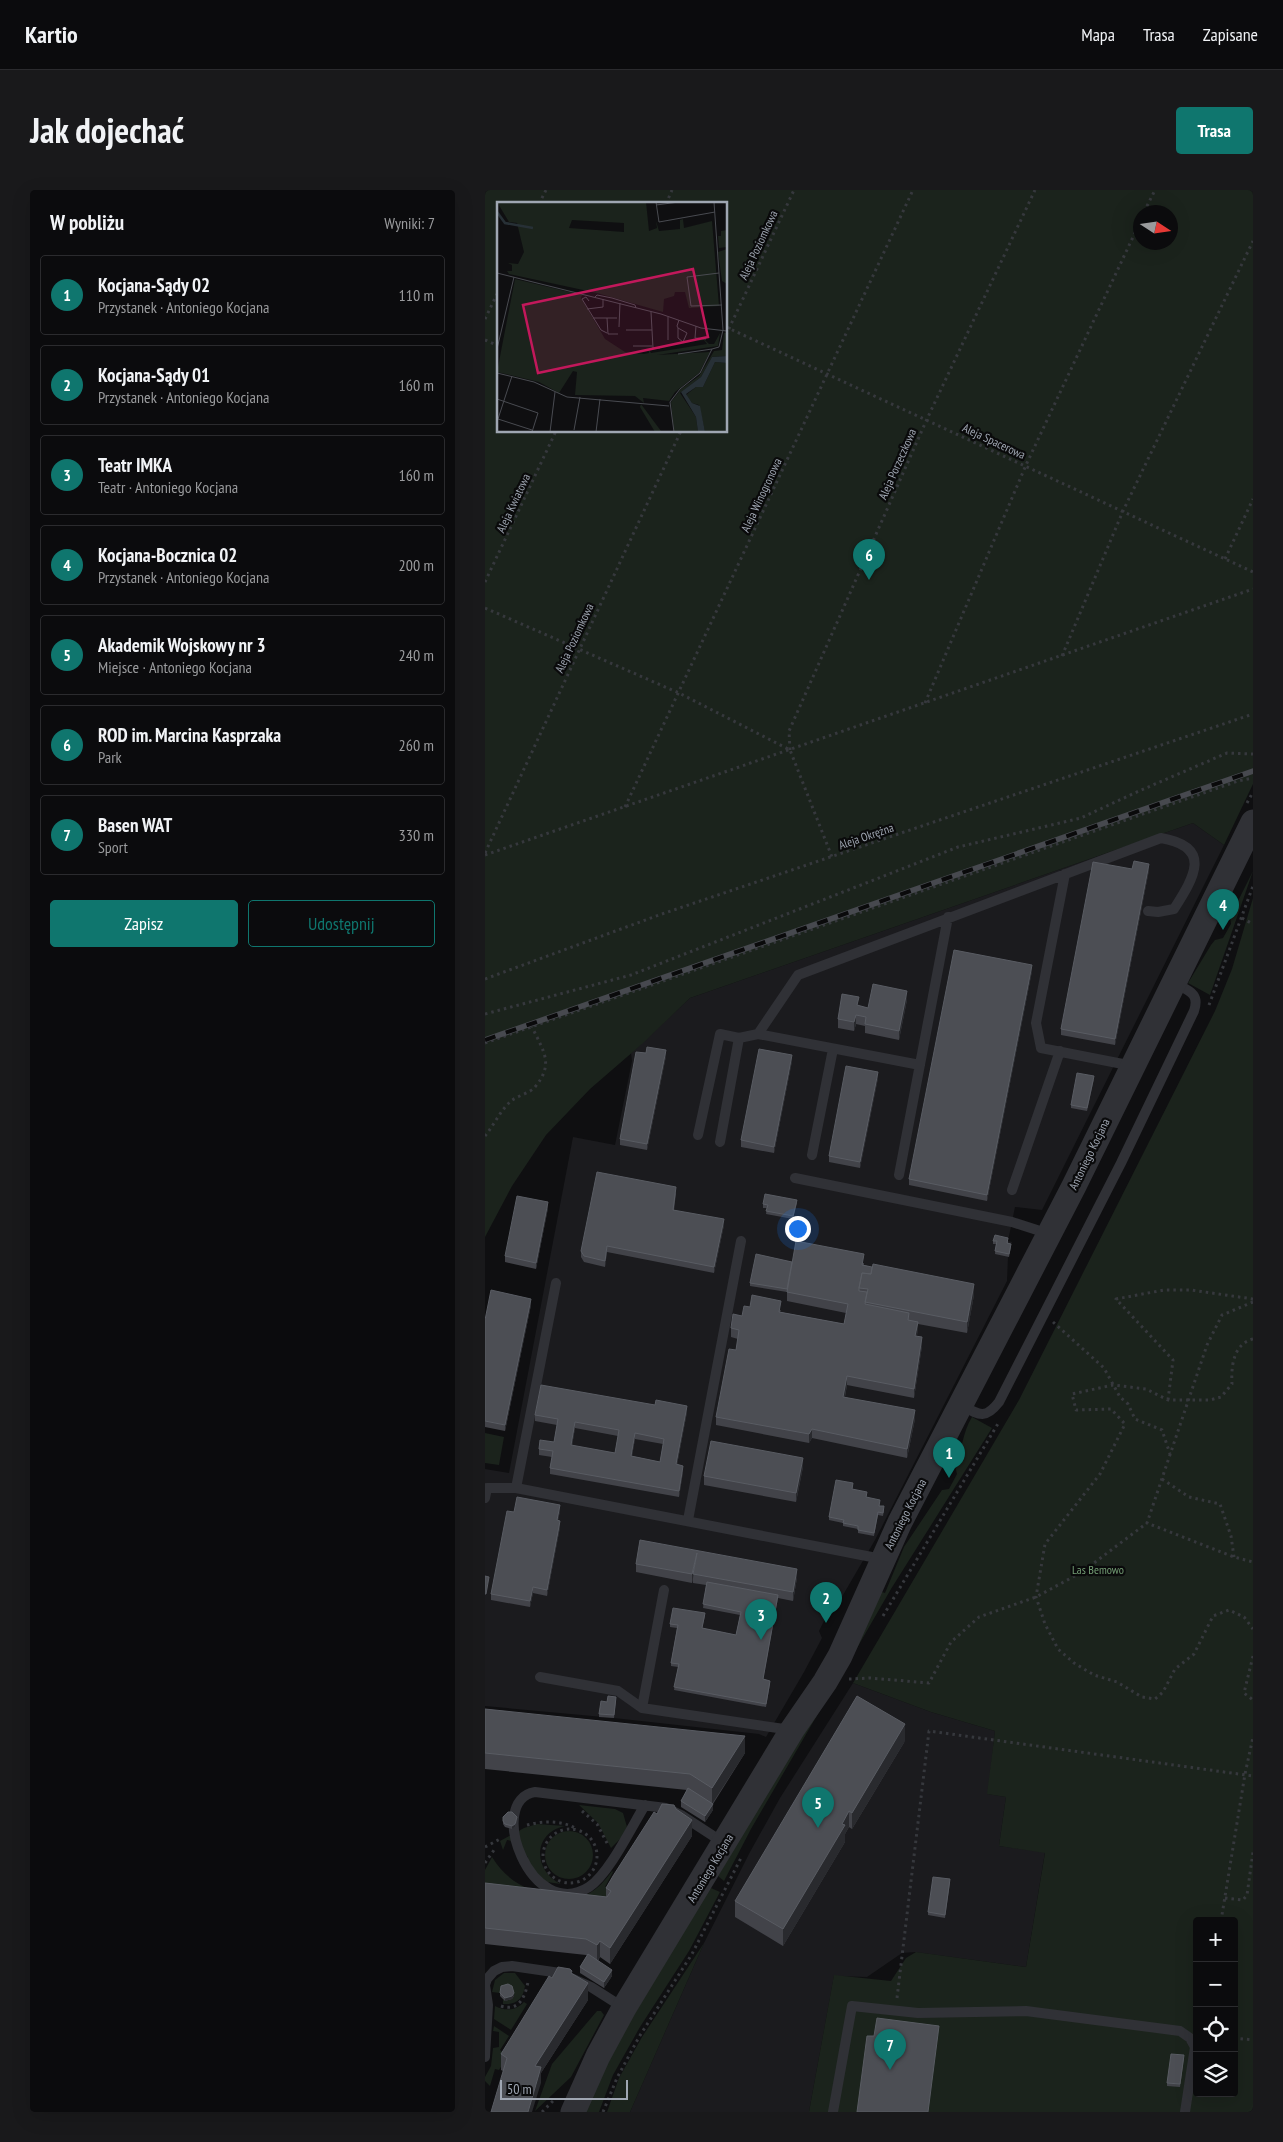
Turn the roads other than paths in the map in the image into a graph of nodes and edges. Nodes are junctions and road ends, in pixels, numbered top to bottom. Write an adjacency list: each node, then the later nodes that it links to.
1 (1253, 822): 5 (street, Antoniego Kocjana)
2 (1065, 874): 3 (lane); 4 (lane); 9 (lane)
3 (1149, 911)
4 (948, 917): 6 (lane); 10 (lane)
5 (1173, 983): 11 (street, Antoniego Kocjana); 21 (lane)
6 (758, 1034): 7 (lane); 8 (lane)
7 (739, 1038): 12 (lane); 13 (lane)
8 (833, 1049): 10 (lane); 14 (lane)
9 (1059, 1051): 11 (lane); 17 (lane)
10 (920, 1065): 15 (lane)
11 (1133, 1066): 18 (street, Antoniego Kocjana)
12 (698, 1135)
13 (720, 1142)
14 (812, 1155)
15 (899, 1175)
16 (795, 1178): 18 (lane)
17 (1012, 1190)
18 (1048, 1236): 21 (street, Antoniego Kocjana)
19 (741, 1241): 24 (lane)
20 (556, 1283): 22 (lane)
21 (961, 1405): 25 (street, Antoniego Kocjana)
22 (516, 1488): 23 (lane); 24 (lane)
23 (485, 1498)
24 (687, 1520): 25 (lane)
25 (882, 1559): 29 (street, Antoniego Kocjana)
26 (664, 1590): 28 (lane)
27 (539, 1677): 28 (lane)
28 (643, 1708): 29 (lane)
29 (792, 1730): 32 (street, Antoniego Kocjana)
30 (513, 1795): 31 (lane)
31 (645, 1805): 32 (lane); 33 (lane)
32 (734, 1849): 34 (street, Antoniego Kocjana)
33 (521, 1876)
34 (624, 2008): 35 (lane); 36 (street, Antoniego Kocjana)
35 (485, 2057)
36 (573, 2112)
37 (833, 2112): 38 (lane)
38 (1185, 2112)

